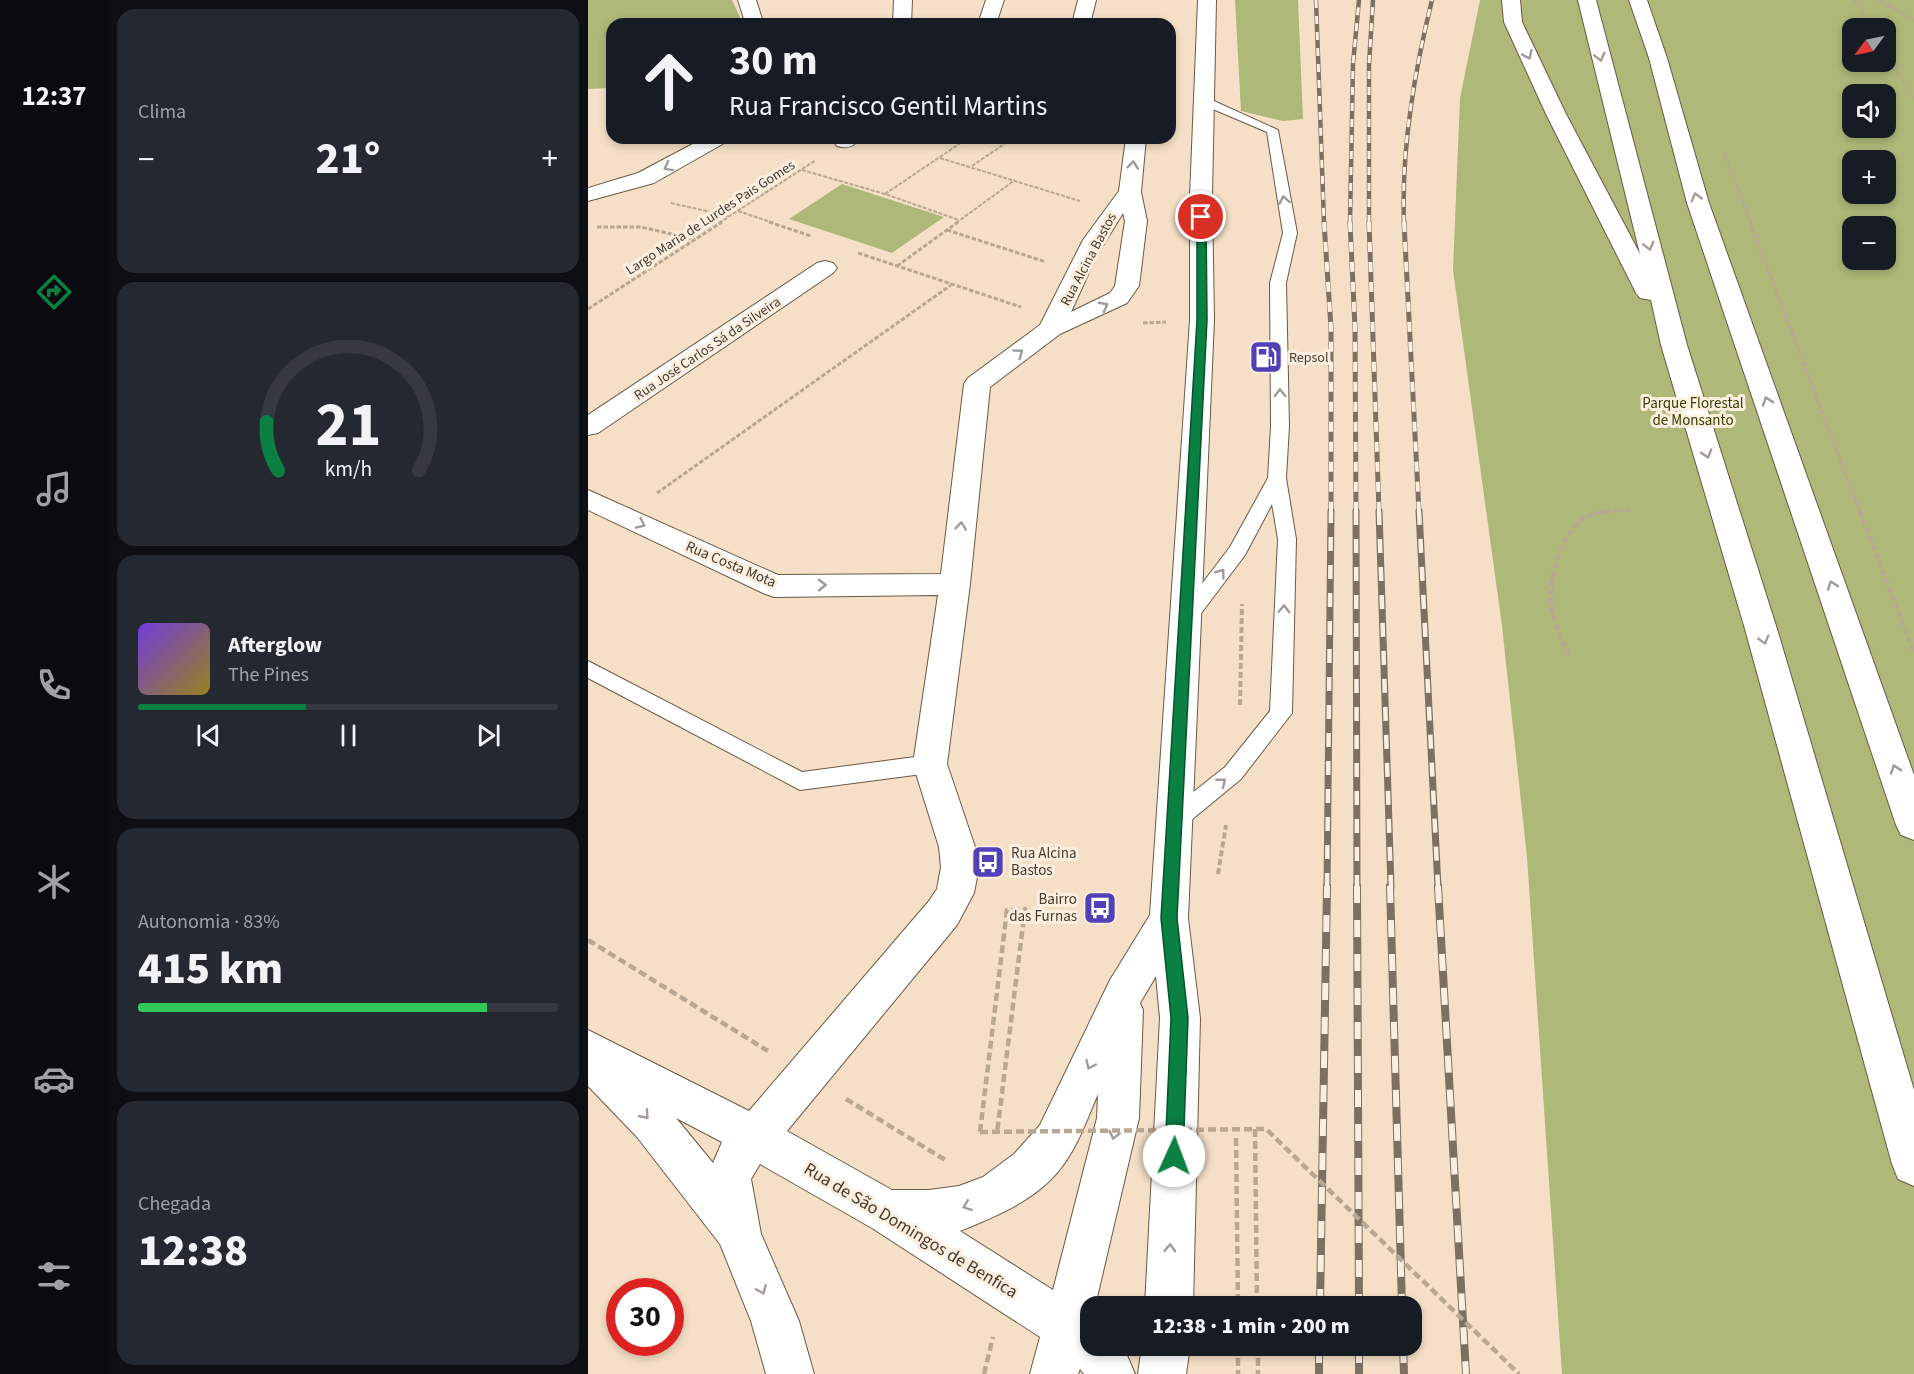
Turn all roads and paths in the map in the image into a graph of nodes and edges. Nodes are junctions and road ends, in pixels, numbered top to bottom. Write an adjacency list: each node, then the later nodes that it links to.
1 (747, 0): 11 (main road)
2 (903, 0): 12 (main road)
3 (995, 0): 13 (main road)
4 (1086, 0): 14 (main road)
5 (1207, 0): 19 (main road)
6 (1511, 0): 49 (main road, one-way to 49)
7 (1587, 0): 49 (main road, one-way to 49)
8 (1638, 0): 62 (main road, one-way to 8)
9 (1854, 0): 15 (path)
10 (1878, 0): 16 (path)
11 (753, 18)
12 (906, 18)
13 (989, 18)
14 (1082, 18)
15 (1866, 18)
16 (1914, 20)
17 (1896, 69): 18 (path)
18 (1914, 100)
19 (1205, 101): 51 (lane, one-way to 19); 56 (main road)
20 (708, 144): 32 (main road, one-way to 32)
21 (841, 144): 28 (path, Largo Maria de Lurdes Pais Gomes)
22 (960, 144): 26 (path)
23 (1004, 144): 27 (path)
24 (1135, 144): 30 (main road, Rua Alcina Bastos, one-way to 24)
25 (1722, 148): 57 (path)
26 (940, 158): 27 (path); 31 (path)
27 (971, 167): 29 (path)
28 (802, 170): 31 (path); 34 (path, Largo Maria de Lurdes Pais Gomes)
29 (1016, 180): 35 (path); 37 (path)
30 (1130, 192): 35 (main road, Rua Alcina Bastos); 48 (main road, Rua Alcina Bastos, one-way to 30)
31 (885, 194): 37 (path)
32 (588, 195)
33 (675, 204): 36 (path)
34 (738, 211): 36 (path, Largo Maria de Lurdes Pais Gomes); 40 (path)
35 (1112, 211): 45 (main road, Rua Alcina Bastos)
36 (730, 216): 41 (path, Largo Maria de Lurdes Pais Gomes)
37 (959, 220): 39 (path)
38 (606, 228): 41 (path)
39 (946, 230): 43 (path); 45 (path)
40 (817, 238)
41 (694, 239): 47 (path, Largo Maria de Lurdes Pais Gomes)
42 (850, 250): 43 (path)
43 (896, 266): 46 (path)
44 (825, 268): 50 (main road, Rua José Carlos Sá da Silveira)
45 (1077, 272): 48 (main road, Rua Alcina Bastos)
46 (951, 285): 48 (path); 54 (path)
47 (588, 309)
48 (1051, 329): 55 (main road, Rua Alcina Bastos, one-way to 48)
49 (1674, 345): 71 (main road, one-way to 71)
50 (588, 427)
51 (1277, 478): 56 (lane, one-way to 51); 61 (lane, one-way to 51)
52 (588, 499): 54 (main road, Rua Costa Mota)
53 (1629, 510): 58 (path)
54 (625, 516): 55 (main road, Rua Costa Mota, one-way to 55)
55 (955, 584): 60 (main road, Rua Alcina Bastos)
56 (1186, 620): 61 (main road)
57 (1914, 654)
58 (1568, 655)
59 (588, 669): 60 (lane)
60 (930, 764): 68 (main road, Rua Alcina Bastos)
61 (1176, 819): 63 (main road)
62 (1914, 825)
63 (1169, 918): 64 (main road); 75 (main road, one-way to 63)
64 (1124, 993): 72 (main road, one-way to 72); 74 (main road, one-way to 74)
65 (588, 1049): 68 (main road, Rua de São Domingos de Benfica)
66 (588, 1059): 73 (main road, one-way to 73)
67 (1255, 1129): 70 (path, bridge); 77 (path); 90 (path, bridge)
68 (755, 1137): 72 (main road, Rua de São Domingos de Benfica); 73 (main road)
69 (1236, 1138): 76 (path)
70 (996, 1141)
71 (1914, 1164)
72 (888, 1212): 78 (main road, Rua de São Domingos de Benfica)
73 (739, 1236): 84 (main road, one-way to 84)
74 (1086, 1296)
75 (1169, 1296)
76 (1238, 1296)
77 (1257, 1296)
78 (1080, 1337)
79 (1080, 1343): 85 (main road)
80 (1100, 1356): 86 (main road, Rua de São Domingos de Benfica)
81 (1165, 1356): 87 (main road)
82 (1238, 1356): 88 (path)
83 (1258, 1356): 89 (path)
84 (790, 1374)
85 (1054, 1374)
86 (1111, 1374)
87 (1162, 1374)
88 (1238, 1374)
89 (1258, 1374)
90 (1520, 1374)

